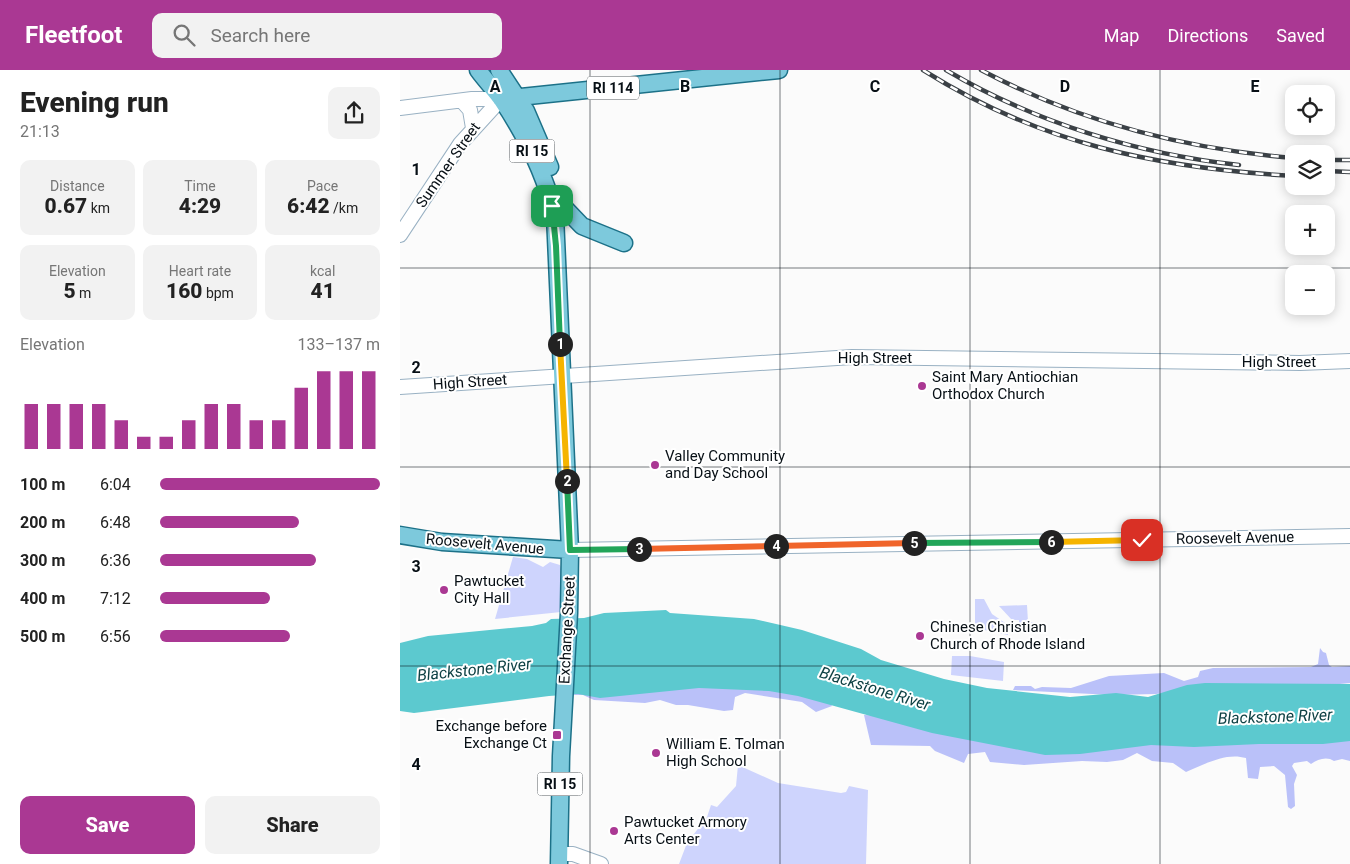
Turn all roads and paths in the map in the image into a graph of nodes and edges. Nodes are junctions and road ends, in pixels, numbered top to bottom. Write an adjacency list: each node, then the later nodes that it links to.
1 (478, 70): 5 (main road, RI 15)
2 (499, 70): 4 (main road, RI 15)
3 (779, 70): 4 (main road, RI 114)
4 (519, 98): 5 (main road, RI 114); 9 (main road, Exchange Street / RI 15)
5 (501, 99): 6 (main road); 8 (main road, Summer Street); 12 (main road, Exchange Street / RI 15)
6 (462, 100): 7 (main road); 8 (main road)
7 (400, 108)
8 (473, 128): 10 (main road, Summer Street)
9 (559, 202): 11 (main road); 12 (main road, Exchange Street / RI 15)
10 (400, 235)
11 (624, 243)
12 (556, 246): 14 (main road, Exchange Street / RI 15)
13 (1350, 361): 14 (main road, High Street)
14 (562, 377): 15 (main road, High Street); 18 (main road, Exchange Street / RI 15)
15 (400, 387)
16 (400, 535): 18 (main road, Roosevelt Avenue)
17 (1350, 536): 18 (main road, Roosevelt Avenue)
18 (570, 550): 19 (main road, Exchange Street / RI 15)
19 (559, 859): 20 (main road)
20 (601, 864)

